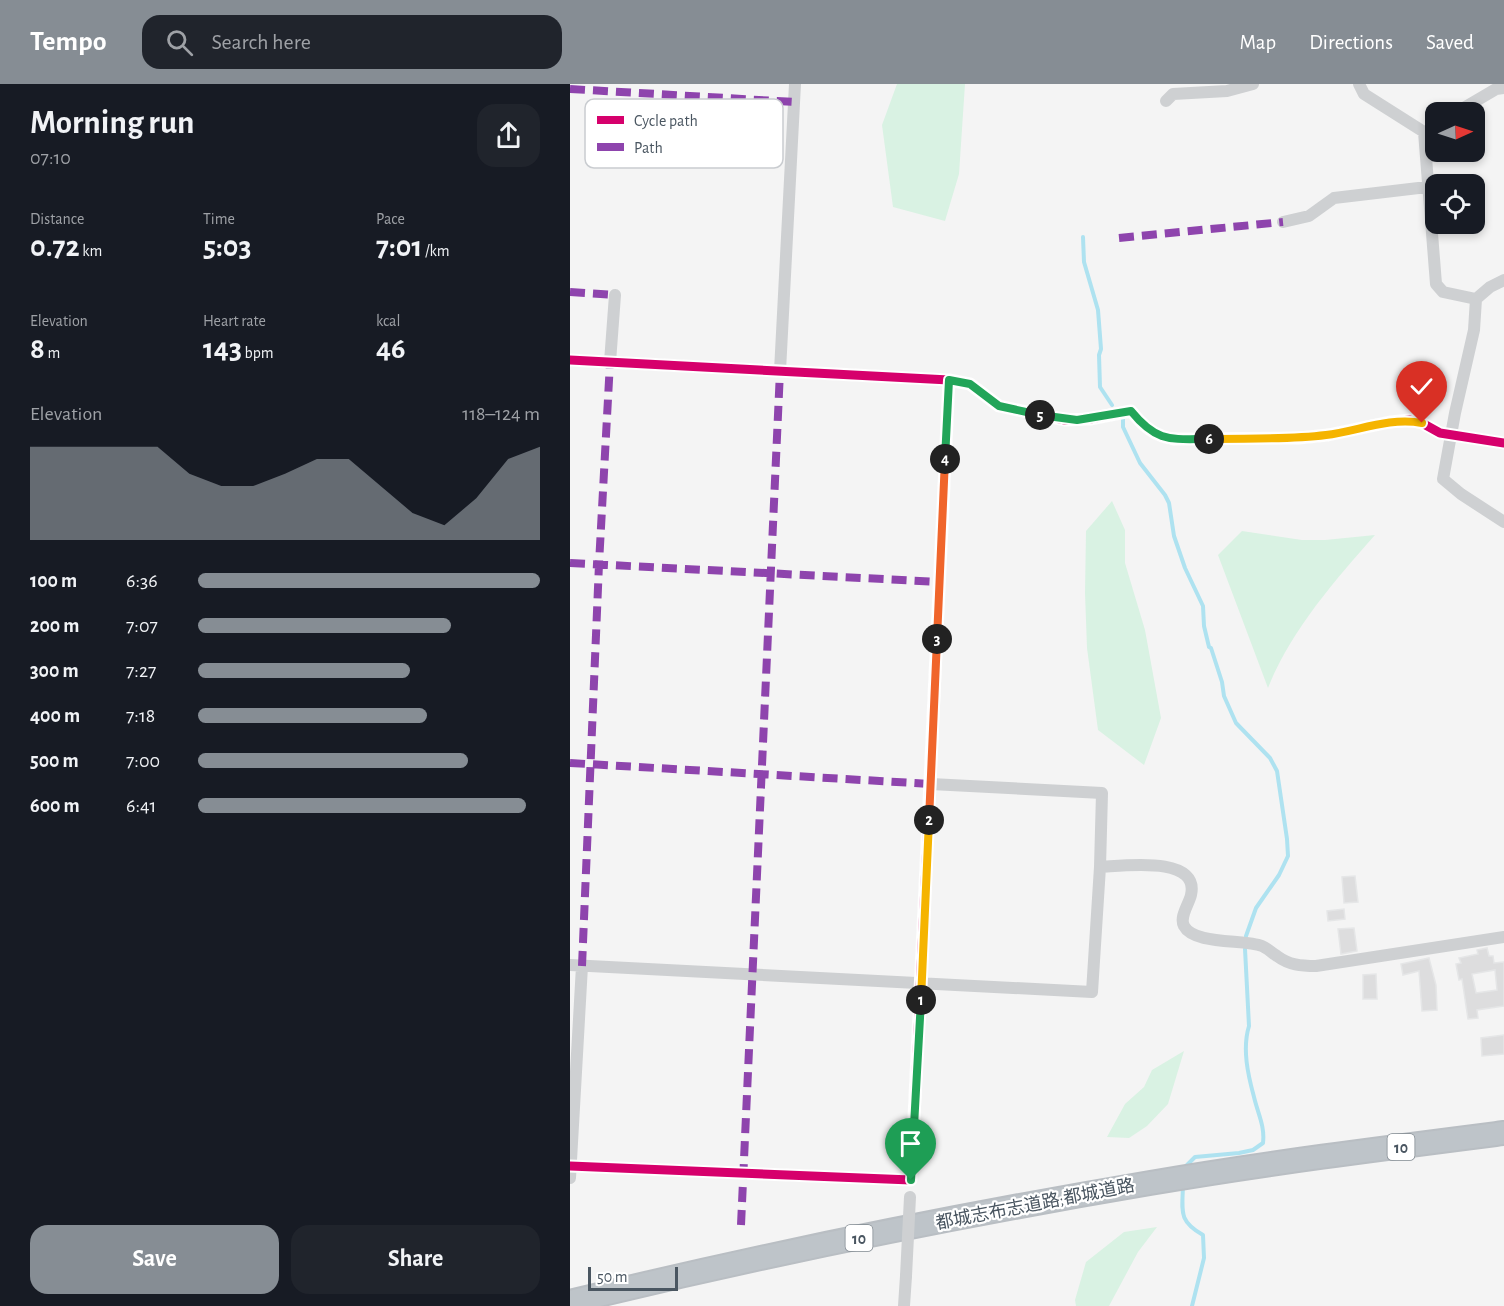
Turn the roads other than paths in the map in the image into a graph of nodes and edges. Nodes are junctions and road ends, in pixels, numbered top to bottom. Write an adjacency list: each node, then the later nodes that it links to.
1 (795, 84): 17 (street)
2 (1253, 84): 5 (street)
3 (1359, 84): 7 (street)
4 (1504, 88): 6 (street)
5 (1166, 101)
6 (1473, 102)
7 (1424, 132): 8 (street)
8 (1426, 174)
9 (1425, 187): 10 (street)
10 (1283, 222)
11 (1431, 234): 14 (street)
12 (1504, 280): 14 (street)
13 (615, 295): 16 (street)
14 (1476, 299): 19 (street)
15 (570, 360): 16 (street)
16 (610, 362): 17 (street)
17 (780, 371): 18 (street)
18 (949, 380): 19 (street); 22 (street)
19 (1451, 435): 20 (street); 21 (street)
20 (1504, 443)
21 (1504, 522)
22 (931, 784): 23 (street); 26 (street)
23 (1100, 867): 24 (street); 26 (street)
24 (1504, 937)
25 (576, 966): 26 (street); 28 (street)
26 (922, 982): 30 (street)
27 (1504, 1133): 31 (highway, 都城志布志道路;都城道路 / 10)
28 (570, 1166): 29 (street); 30 (street)
29 (570, 1178)
30 (911, 1180): 32 (street, bridge)
31 (570, 1302)
32 (904, 1306)

